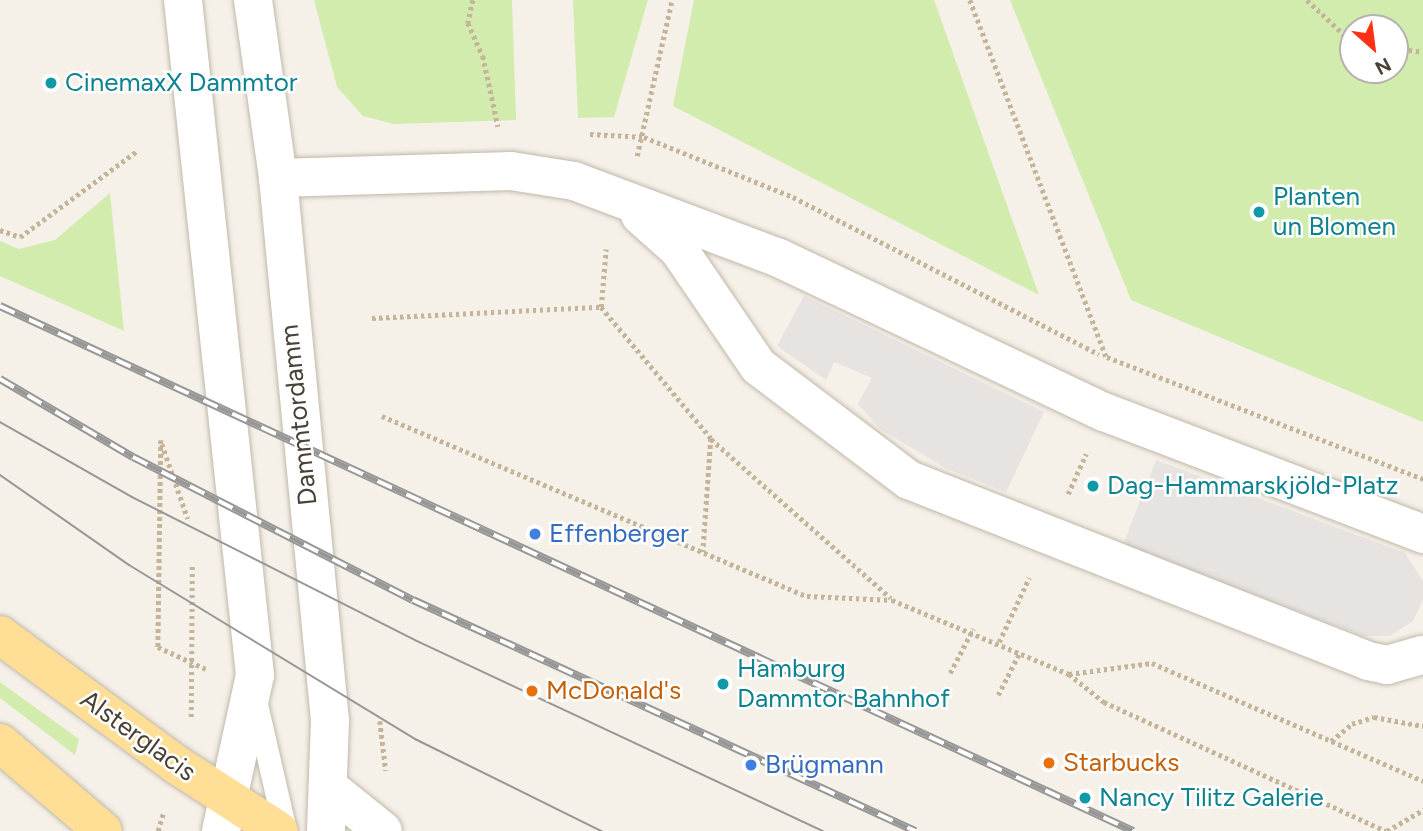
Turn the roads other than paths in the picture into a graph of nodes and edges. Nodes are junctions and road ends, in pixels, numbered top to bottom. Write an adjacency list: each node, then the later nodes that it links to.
1 (183, 0): 8 (street)
2 (253, 0): 3 (street, Dammtordamm)
3 (278, 178): 4 (street); 10 (street, Dammtordamm)
4 (625, 183): 5 (street); 7 (street)
5 (1423, 534)
6 (0, 635): 11 (main road, Alsterglacis)
7 (1423, 655)
8 (254, 690): 11 (street); 14 (lane)
9 (0, 743): 12 (main road)
10 (332, 790): 15 (street, Dammtordamm); 16 (street)
11 (225, 815): 13 (main road, Alsterglacis)
12 (103, 831)
13 (279, 831)
14 (285, 831)
15 (326, 831)
16 (383, 831)

